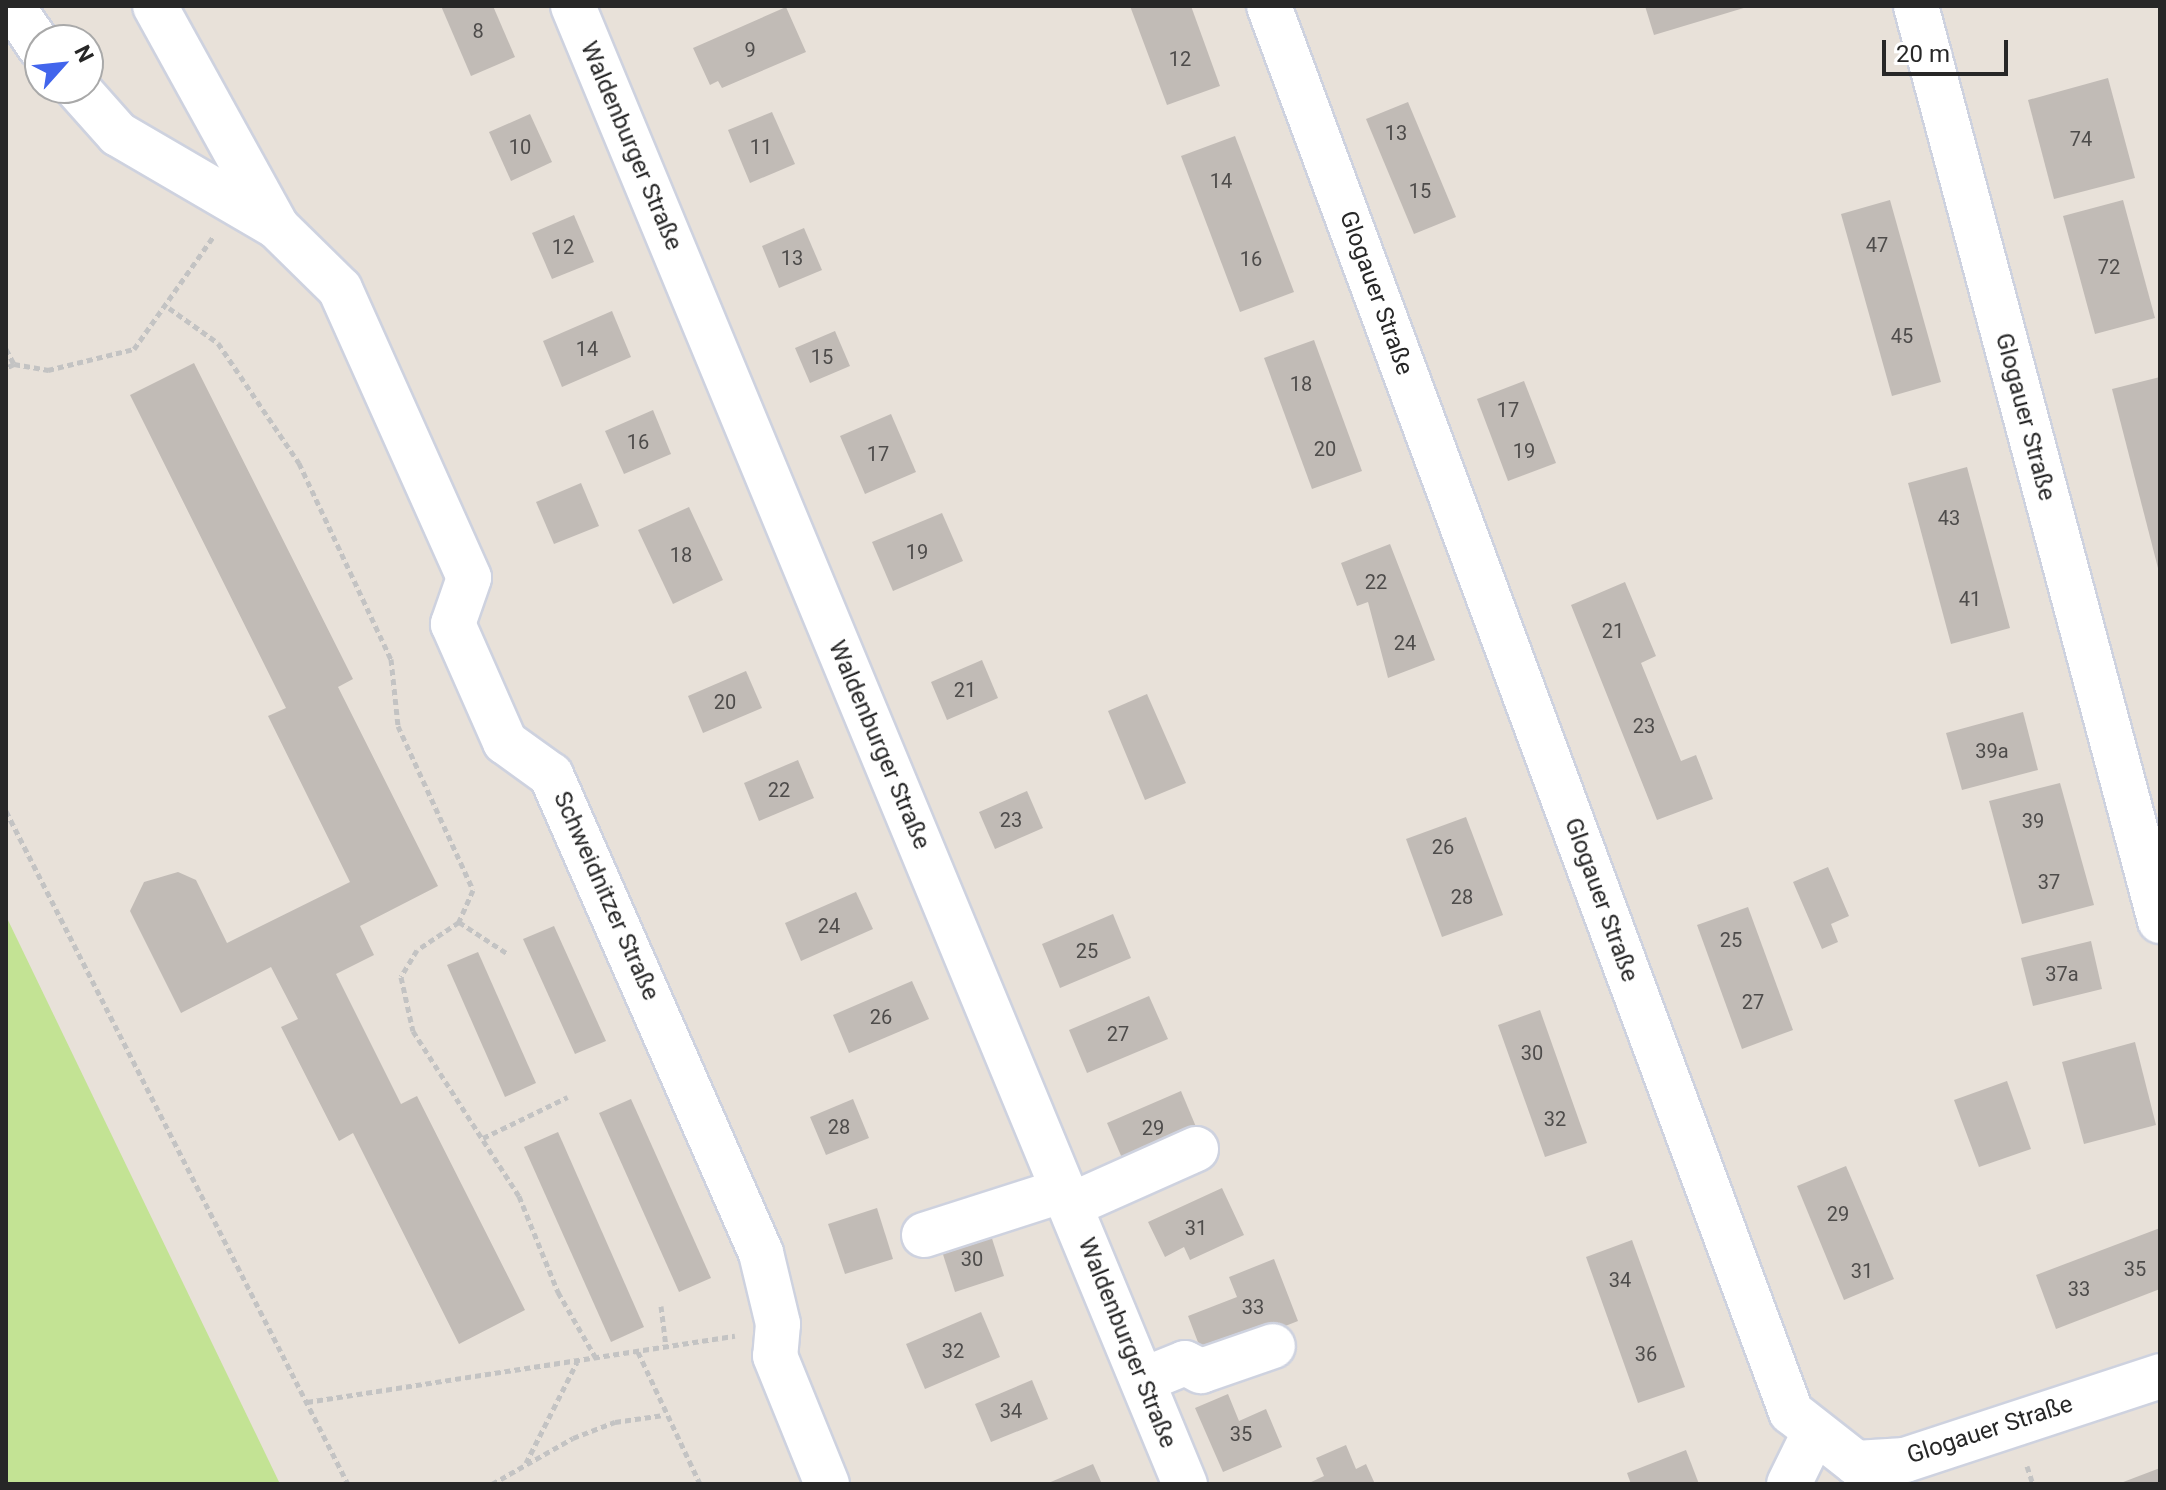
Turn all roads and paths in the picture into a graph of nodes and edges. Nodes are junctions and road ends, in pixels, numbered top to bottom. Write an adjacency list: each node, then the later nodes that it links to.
1 (12, 6): 6 (street)
2 (155, 6): 9 (street)
3 (573, 6): 21 (street, Waldenburger Straße)
4 (1916, 6): 15 (street, Glogauer Straße)
5 (1277, 8): 34 (street, Glogauer Straße)
6 (24, 24)
7 (91, 104): 8 (street, Schweidnitzer Straße)
8 (234, 202): 9 (street, Schweidnitzer Straße); 10 (path)
9 (277, 227): 24 (street, Schweidnitzer Straße)
10 (169, 308): 12 (path); 16 (path)
11 (6, 349): 12 (path)
12 (14, 364): 13 (path)
13 (6, 368)
14 (6, 811): 32 (path)
15 (2160, 921)
16 (459, 922): 17 (path); 19 (path)
17 (508, 954)
18 (568, 1097): 19 (path)
19 (483, 1138): 28 (path)
20 (1196, 1149): 21 (street)
21 (1068, 1198): 22 (street); 31 (street, Waldenburger Straße)
22 (924, 1235)
23 (661, 1306): 26 (path)
24 (778, 1324): 26 (path); 39 (street, Schweidnitzer Straße)
25 (1273, 1346): 31 (street)
26 (666, 1347): 27 (path)
27 (638, 1352): 28 (path); 33 (path)
28 (596, 1358): 29 (path)
29 (577, 1361): 32 (path); 35 (path)
30 (2160, 1376): 34 (street, Glogauer Straße)
31 (1143, 1380): 40 (street, Waldenburger Straße)
32 (307, 1402): 36 (path)
33 (664, 1415): 35 (path); 38 (path)
34 (1813, 1435): 41 (street)
35 (526, 1463): 37 (path)
36 (348, 1484)
37 (492, 1484)
38 (700, 1484)
39 (827, 1484)
40 (1185, 1484)
41 (1789, 1484)

